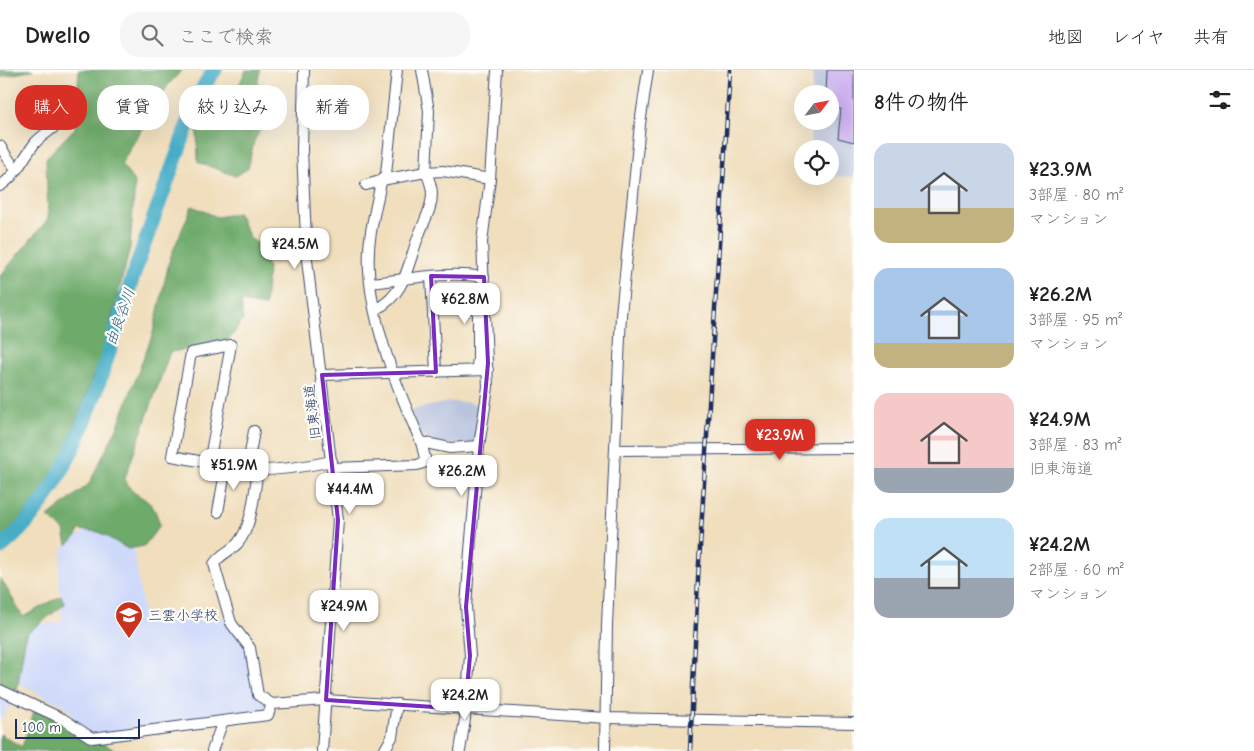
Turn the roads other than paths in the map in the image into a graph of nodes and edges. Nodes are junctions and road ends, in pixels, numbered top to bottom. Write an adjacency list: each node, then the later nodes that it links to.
1 (304, 70): 24 (street, 旧東海道)
2 (397, 70): 11 (street)
3 (422, 70): 9 (street)
4 (497, 70): 10 (street)
5 (648, 70): 29 (street)
6 (50, 130): 8 (street)
7 (0, 146): 8 (street)
8 (15, 169): 13 (street)
9 (426, 172): 10 (street); 11 (street); 16 (street)
10 (490, 179): 15 (street)
11 (381, 182): 12 (street); 17 (street)
12 (366, 185)
13 (0, 186)
14 (431, 276): 15 (street); 16 (street); 22 (street)
15 (484, 277): 18 (street)
16 (405, 280): 17 (street); 19 (street)
17 (371, 283): 19 (street)
18 (486, 305): 20 (street); 21 (street)
19 (376, 309): 23 (street)
20 (476, 370): 21 (street); 22 (street)
21 (488, 370): 27 (street)
22 (436, 372): 23 (street)
23 (393, 374): 24 (street); 26 (street)
24 (322, 375): 31 (street, 旧東海道)
25 (254, 431): 33 (street)
26 (421, 442): 27 (street); 31 (street)
27 (479, 446): 40 (street)
28 (854, 448): 29 (street)
29 (615, 450): 41 (street)
30 (209, 463): 30 (street); 32 (street)
31 (332, 464): 34 (street); 37 (street, 旧東海道)
32 (226, 466): 33 (street); 35 (street)
33 (247, 470): 34 (street)
34 (258, 470): 38 (street)
35 (218, 512)
36 (0, 690): 42 (street)
37 (326, 700): 38 (street); 39 (street); 45 (street, 旧東海道)
38 (272, 704): 42 (street)
39 (397, 704): 40 (street); 46 (street)
40 (465, 709): 41 (street); 47 (street)
41 (606, 718): 43 (street); 48 (street)
42 (223, 721): 44 (street)
43 (854, 723)
44 (212, 751)
45 (322, 751)
46 (384, 751)
47 (460, 751)
48 (605, 751)

